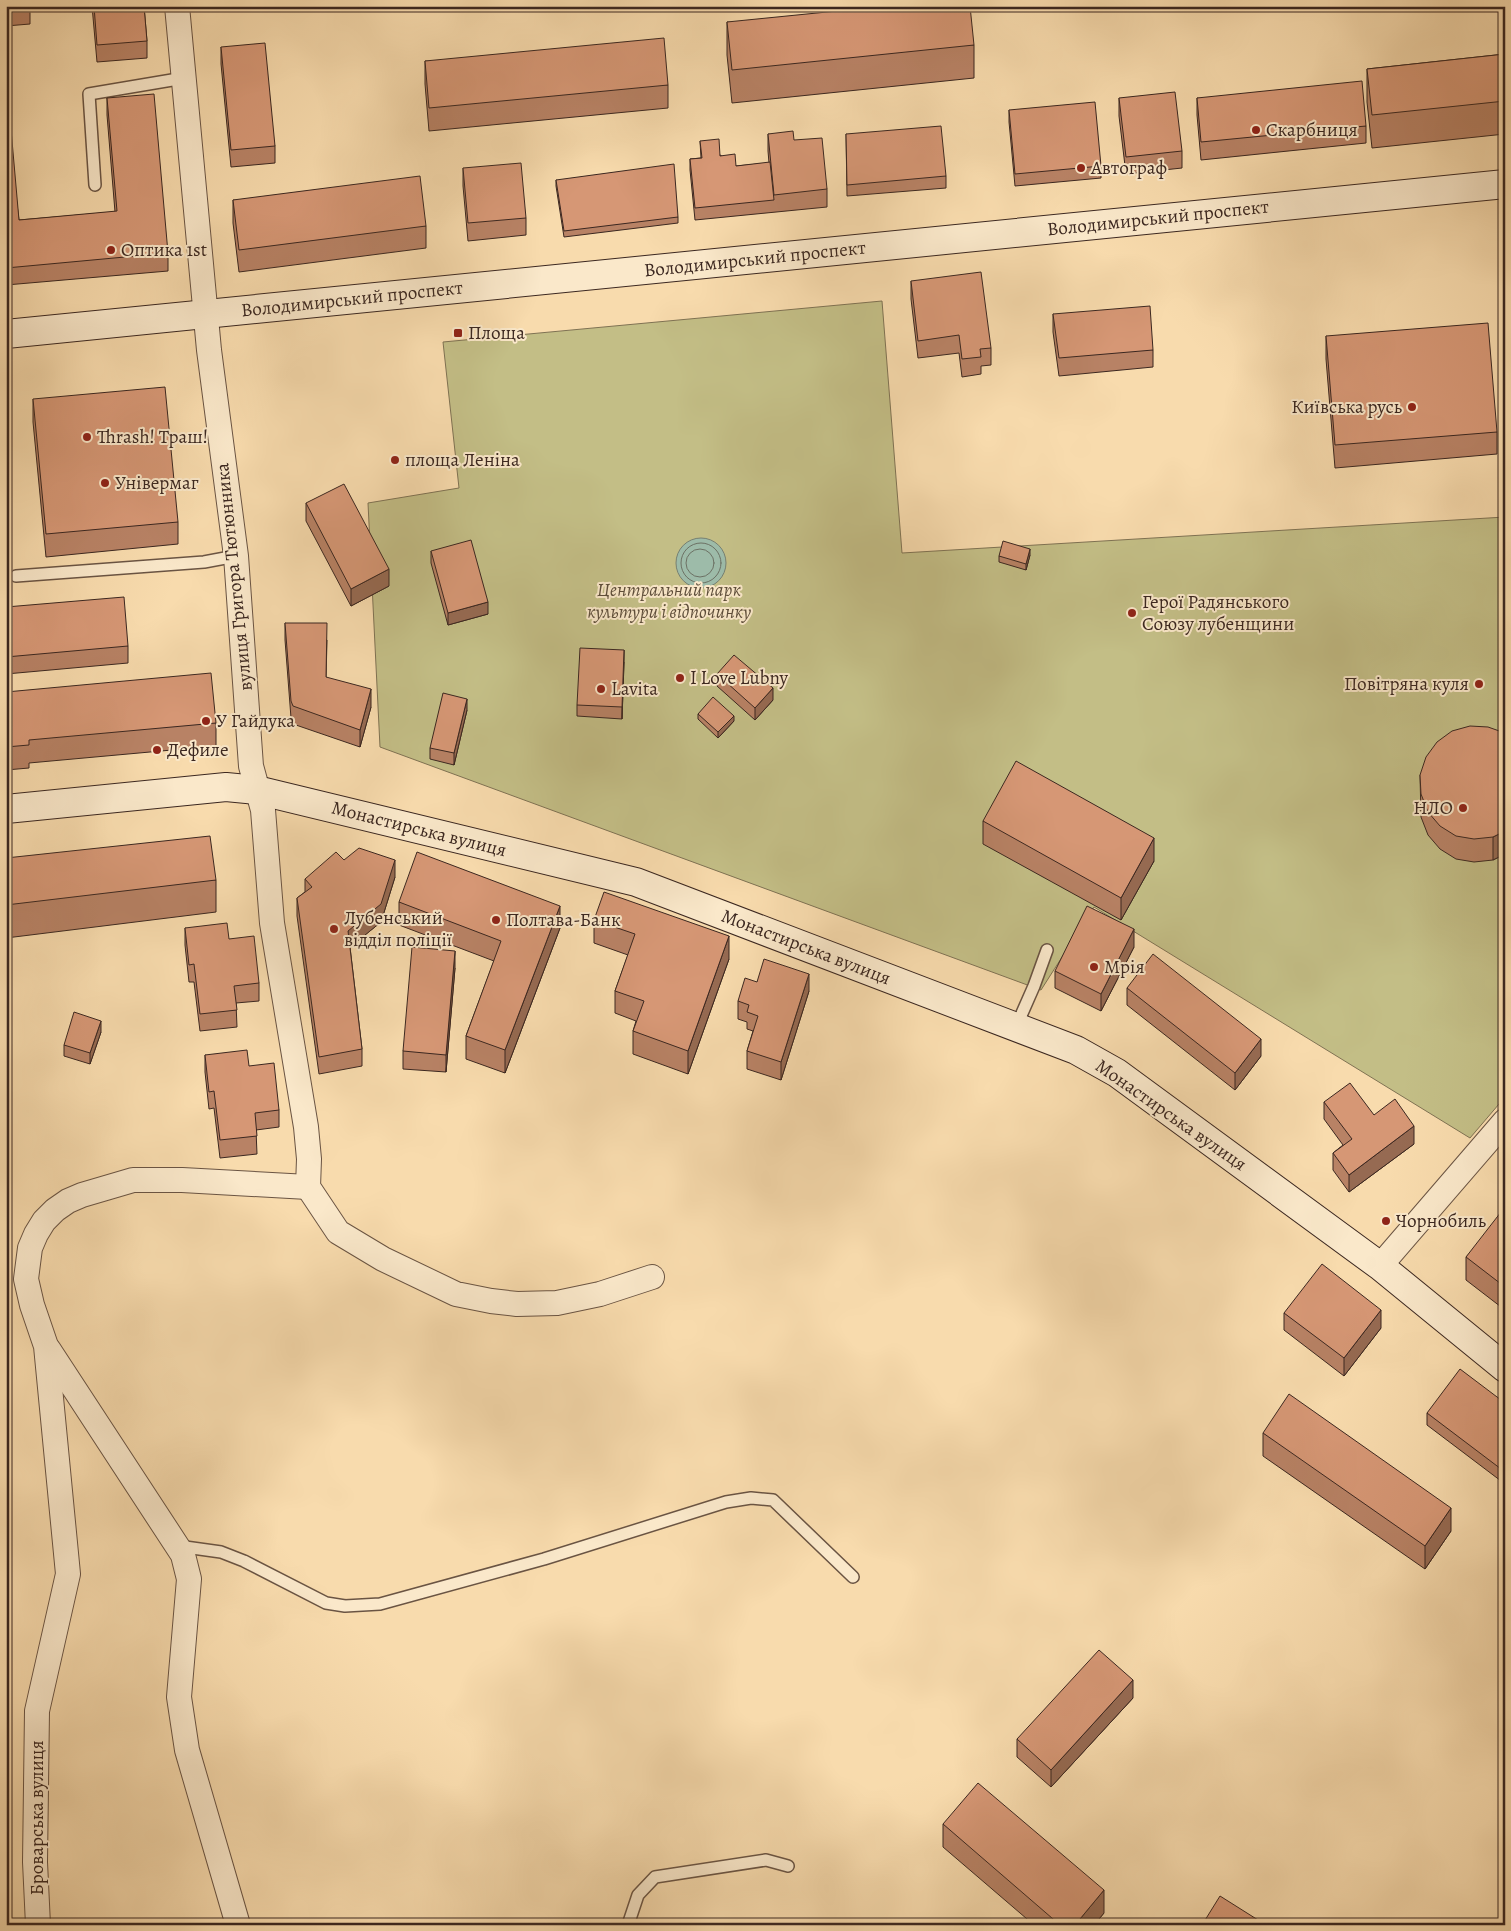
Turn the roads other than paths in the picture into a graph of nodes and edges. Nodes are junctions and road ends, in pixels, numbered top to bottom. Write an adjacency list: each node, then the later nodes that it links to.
1 (177, 6): 2 (street, вулиця Григора Тютюнника)
2 (184, 78): 4 (lane); 5 (street, вулиця Григора Тютюнника)
3 (1505, 184): 5 (main road, Володимирський проспект)
4 (95, 185)
5 (205, 314): 6 (main road, Володимирський проспект); 7 (street, вулиця Григора Тютюнника)
6 (6, 334)
7 (236, 556): 8 (lane); 9 (street, вулиця Григора Тютюнника)
8 (16, 576)
9 (257, 790): 10 (main road, Монастирська вулиця); 12 (main road, Монастирська вулиця); 14 (street, вулиця Григора Тютюнника)
10 (6, 810)
11 (1047, 950): 12 (lane)
12 (1016, 1027): 15 (main road, Монастирська вулиця)
13 (1505, 1121): 15 (street)
14 (308, 1186): 16 (street); 17 (street)
15 (1380, 1266): 18 (main road, Монастирська вулиця)
16 (652, 1277)
17 (46, 1346): 19 (street); 22 (street, Броварська вулиця)
18 (1505, 1368)
19 (177, 1546): 20 (lane); 23 (street)
20 (853, 1577)
21 (788, 1866): 24 (lane)
22 (38, 1925)
23 (238, 1925)
24 (628, 1925)

